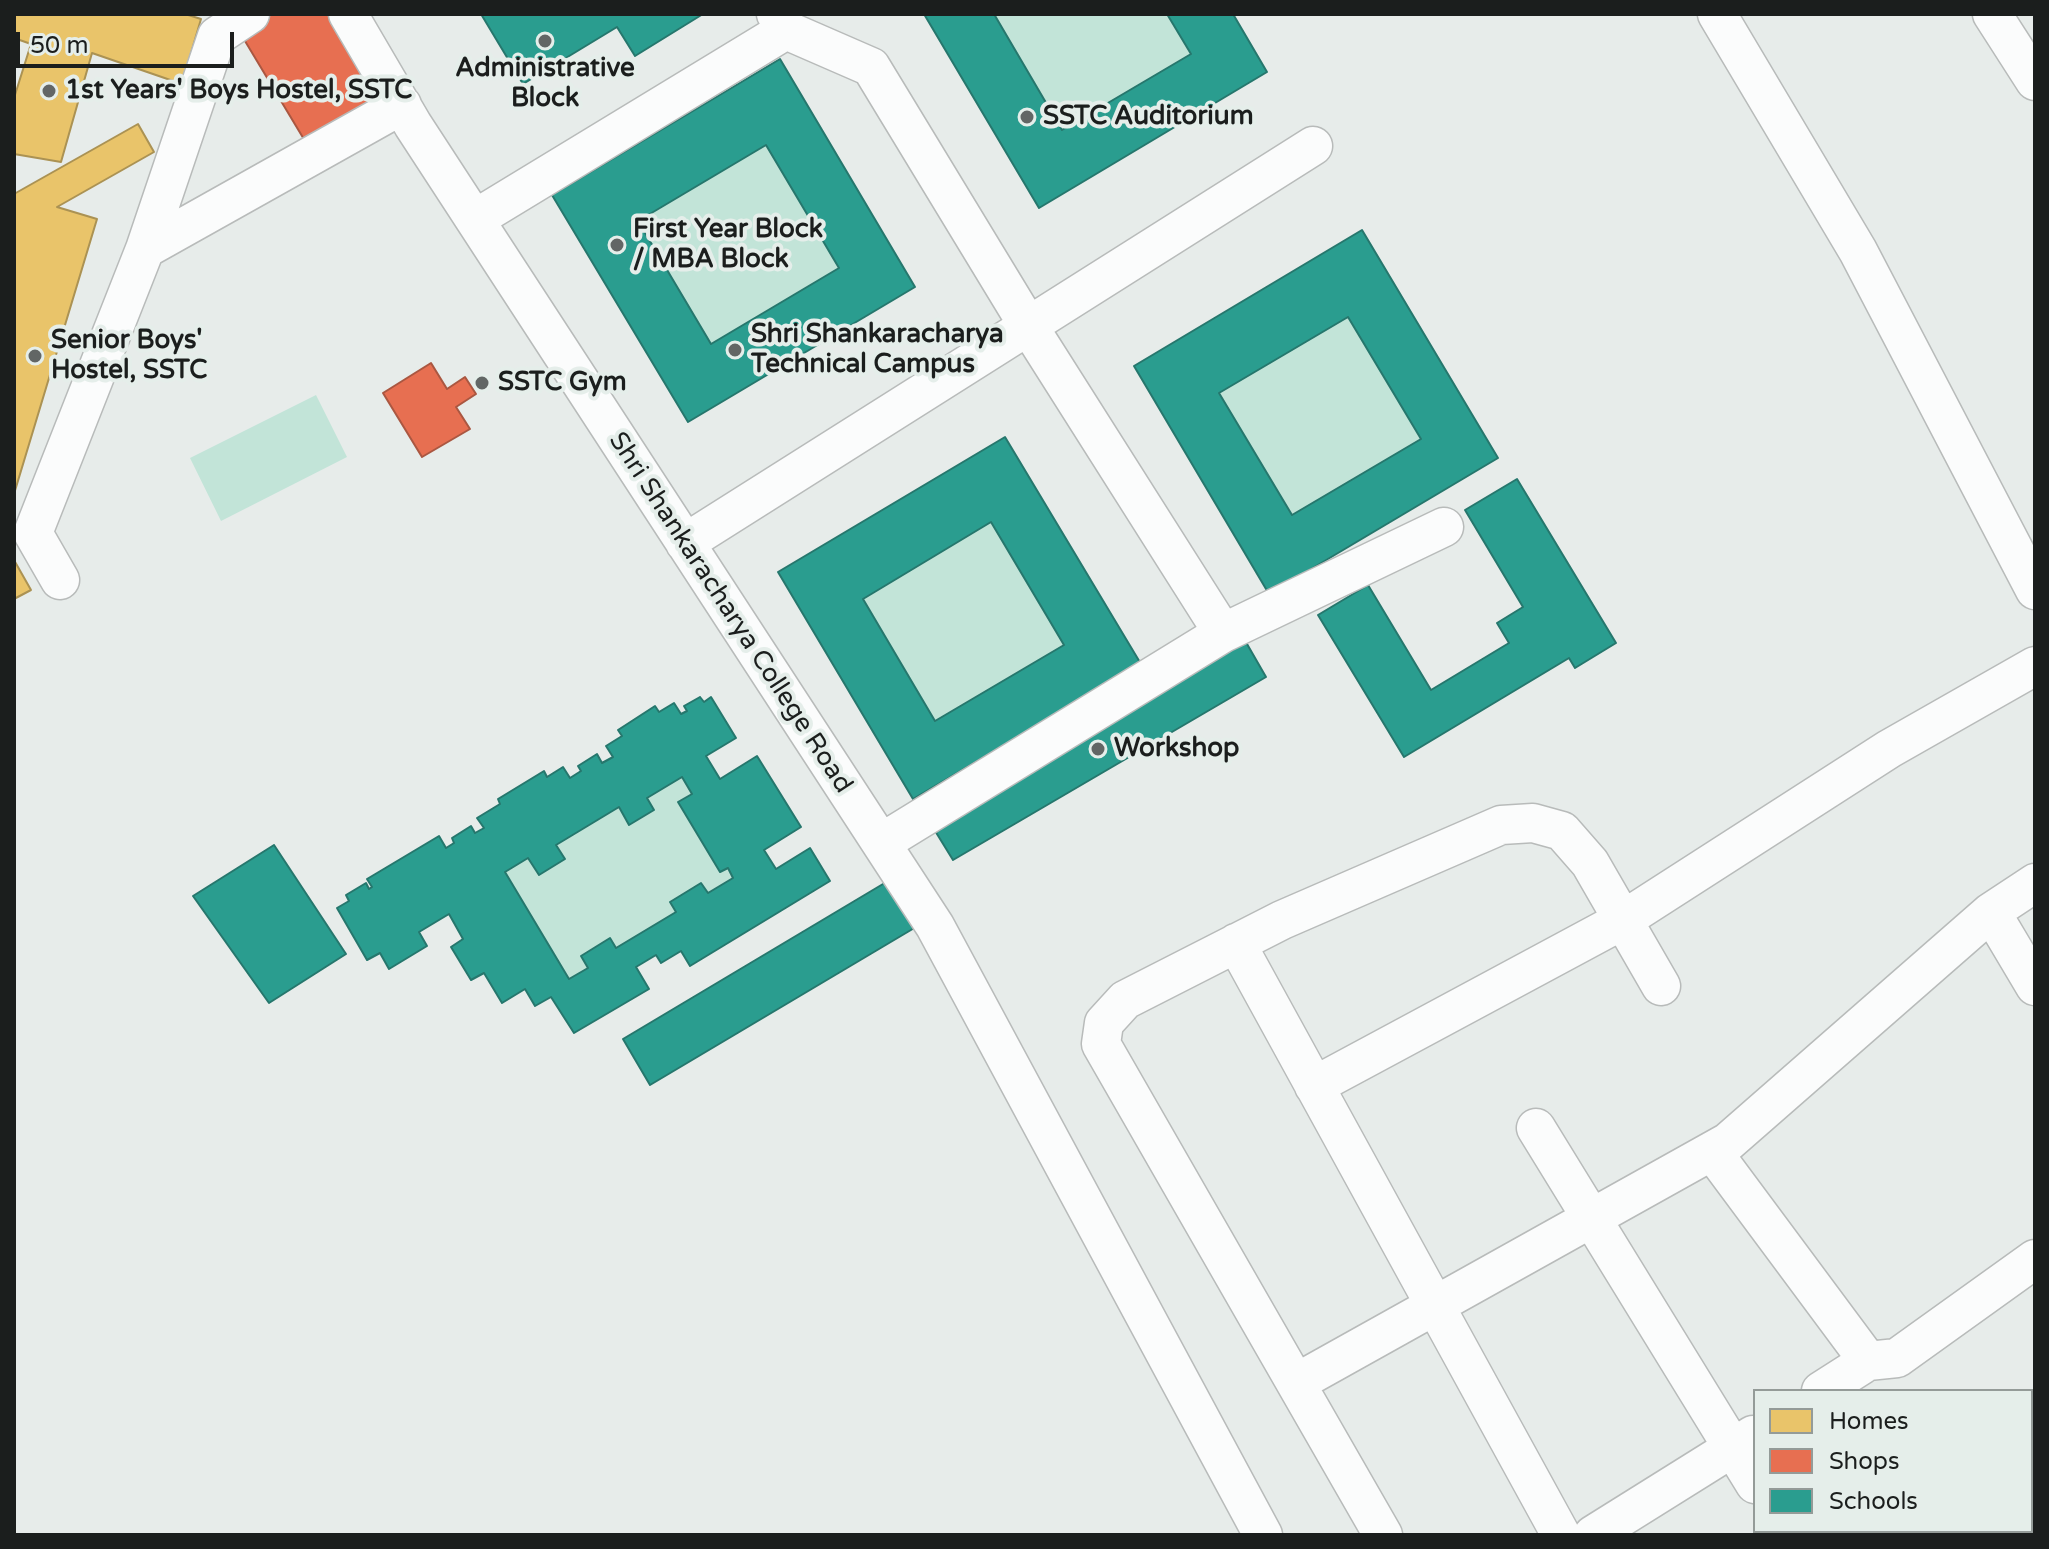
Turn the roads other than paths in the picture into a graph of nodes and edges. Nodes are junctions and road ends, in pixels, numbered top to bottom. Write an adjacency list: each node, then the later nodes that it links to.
1 (250, 14): 10 (street)
2 (348, 14): 7 (street, Shri Shankaracharya College Road)
3 (1717, 14): 15 (street)
4 (1992, 14): 6 (street)
5 (781, 22): 9 (street); 11 (street)
6 (2035, 81)
7 (402, 105): 9 (street, Shri Shankaracharya College Road); 10 (street)
8 (1313, 146): 11 (street)
9 (475, 219): 13 (street, Shri Shankaracharya College Road)
10 (145, 249): 14 (street)
11 (1029, 327): 13 (street); 16 (street)
12 (1444, 527): 16 (street)
13 (685, 543): 18 (street, Shri Shankaracharya College Road)
14 (60, 580)
15 (2035, 590)
16 (1223, 633): 18 (street)
17 (2035, 666): 21 (street)
18 (881, 843): 36 (street, Shri Shankaracharya College Road)
19 (2035, 883): 20 (street)
20 (1991, 912): 24 (street); 27 (street)
21 (1623, 920): 22 (street); 23 (street); 25 (street)
22 (1236, 943): 25 (street); 32 (street)
23 (1661, 986)
24 (2035, 986)
25 (1314, 1086): 30 (street)
26 (1536, 1128): 28 (street)
27 (1712, 1151): 28 (street); 31 (street)
28 (1595, 1219): 30 (street); 34 (street)
29 (2035, 1259): 31 (street)
30 (1434, 1307): 32 (street); 38 (street)
31 (1868, 1361): 33 (street)
32 (1296, 1383): 37 (street)
33 (1824, 1389)
34 (1744, 1440): 35 (street); 39 (street)
35 (1753, 1476)
36 (1263, 1535)
37 (1383, 1535)
38 (1561, 1535)
39 (1593, 1535)

